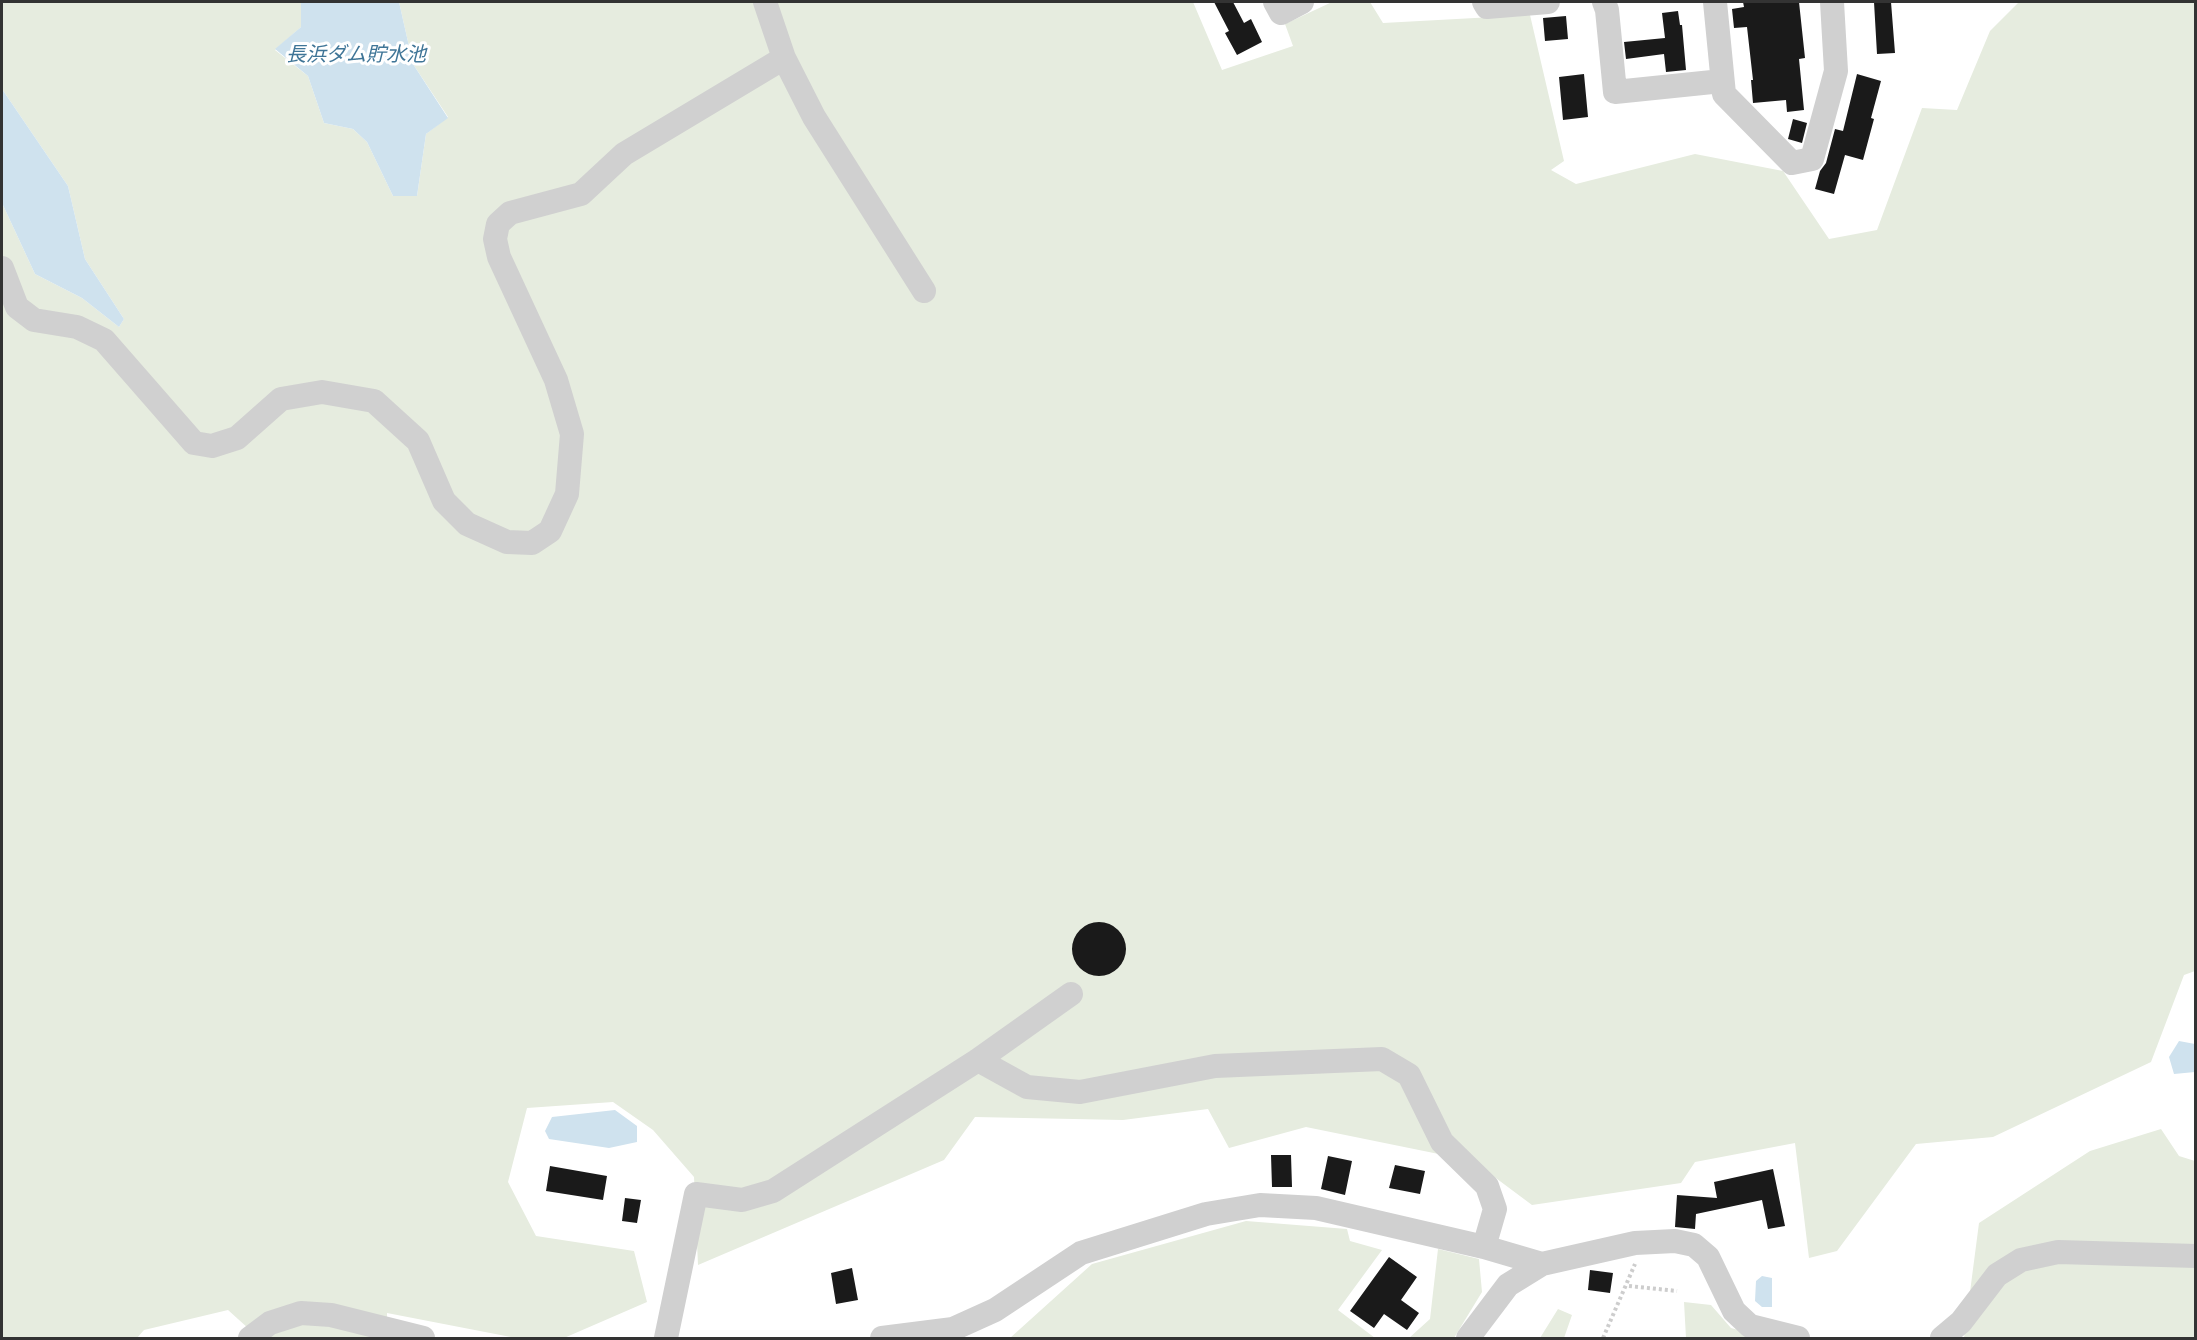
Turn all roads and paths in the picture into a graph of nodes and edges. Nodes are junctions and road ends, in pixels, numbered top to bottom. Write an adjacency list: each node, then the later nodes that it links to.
1 (765, 2): 9 (street)
2 (1275, 2): 3 (street)
3 (1302, 2)
4 (1484, 2): 5 (street)
5 (1548, 2)
6 (1604, 2): 10 (street)
7 (1715, 2): 10 (street)
8 (1832, 2): 10 (street)
9 (784, 58): 11 (street); 12 (street)
10 (1722, 81)
11 (2, 268)
12 (924, 291)
13 (1071, 994): 14 (street)
14 (978, 1060): 16 (street); 23 (street)
15 (1635, 1243): 18 (street); 26 (path); 27 (street)
16 (1484, 1247): 18 (street); 24 (street)
17 (2196, 1256): 28 (street)
18 (1542, 1264): 25 (street)
19 (1629, 1286): 20 (path)
20 (1677, 1291)
21 (250, 1338): 22 (street)
22 (423, 1338)
23 (666, 1338)
24 (882, 1338)
25 (1468, 1338)
26 (1603, 1338)
27 (1798, 1338)
28 (1942, 1338)

